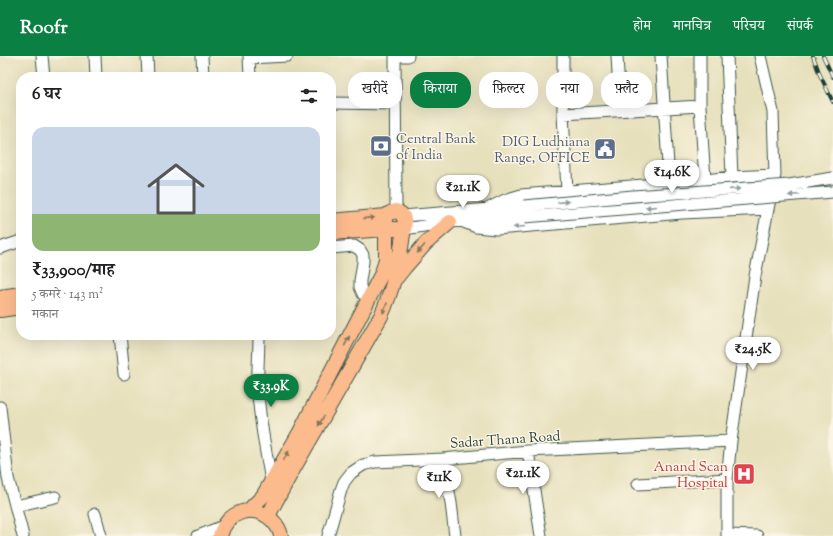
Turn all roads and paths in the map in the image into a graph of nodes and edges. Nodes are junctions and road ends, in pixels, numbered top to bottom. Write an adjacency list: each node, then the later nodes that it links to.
1 (42, 56): 15 (street)
2 (95, 56): 16 (street)
3 (147, 56): 17 (street)
4 (202, 56): 18 (street)
5 (287, 56): 14 (street)
6 (395, 56): 7 (street); 20 (street)
7 (408, 56)
8 (563, 56): 27 (street)
9 (617, 56): 26 (street)
10 (661, 56): 24 (street)
11 (700, 56): 23 (street)
12 (727, 56): 30 (street)
13 (760, 56): 29 (street)
14 (249, 57): 19 (street)
15 (44, 72)
16 (96, 72)
17 (148, 72)
18 (203, 72)
19 (250, 72)
20 (395, 72)
21 (336, 103): 22 (street)
22 (348, 103)
23 (700, 106): 24 (street); 32 (street)
24 (664, 107): 26 (street); 28 (street)
25 (395, 108): 37 (street)
26 (620, 110): 27 (street)
27 (563, 114): 33 (street)
28 (668, 166)
29 (775, 175): 30 (street); 35 (street)
30 (732, 177): 32 (street)
31 (833, 178): 36 (street, one-way to 31, bridge)
32 (705, 180): 33 (street)
33 (566, 191): 36 (street)
34 (833, 192): 39 (street, one-way to 39, bridge)
35 (768, 206): 39 (street, one-way to 39); 54 (street)
36 (485, 210): 37 (street)
37 (395, 220): 38 (main road, one-way to 37); 39 (street); 40 (main road); 44 (main road); 47 (main road)
38 (336, 221)
39 (455, 222): 44 (main road, one-way to 44)
40 (336, 232)
41 (16, 243): 42 (street)
42 (0, 248)
43 (336, 248): 47 (street)
44 (392, 284): 64 (main road, one-way to 64)
45 (16, 295): 46 (main road)
46 (0, 297)
47 (370, 297): 58 (main road, one-way to 47)
48 (16, 308): 49 (main road)
49 (0, 310)
50 (121, 340): 52 (street)
51 (260, 340): 58 (street)
52 (124, 374)
53 (0, 407): 61 (street)
54 (731, 441): 55 (street, Sadar Thana Road); 57 (street)
55 (528, 451): 56 (street, Sadar Thana Road); 73 (street)
56 (443, 459): 71 (street, Sadar Thana Road); 72 (street)
57 (727, 479): 59 (street); 66 (street)
58 (272, 481): 62 (main road)
59 (638, 484)
60 (56, 497): 61 (street)
61 (15, 506): 67 (street)
62 (248, 510): 64 (main road); 65 (main road)
63 (95, 514): 68 (street)
64 (268, 516): 70 (main road)
65 (222, 531): 69 (street)
66 (727, 535): 74 (street)
67 (23, 536)
68 (101, 536)
69 (198, 536)
70 (281, 536)
71 (328, 536)
72 (455, 536)
73 (541, 536)
74 (757, 536)

